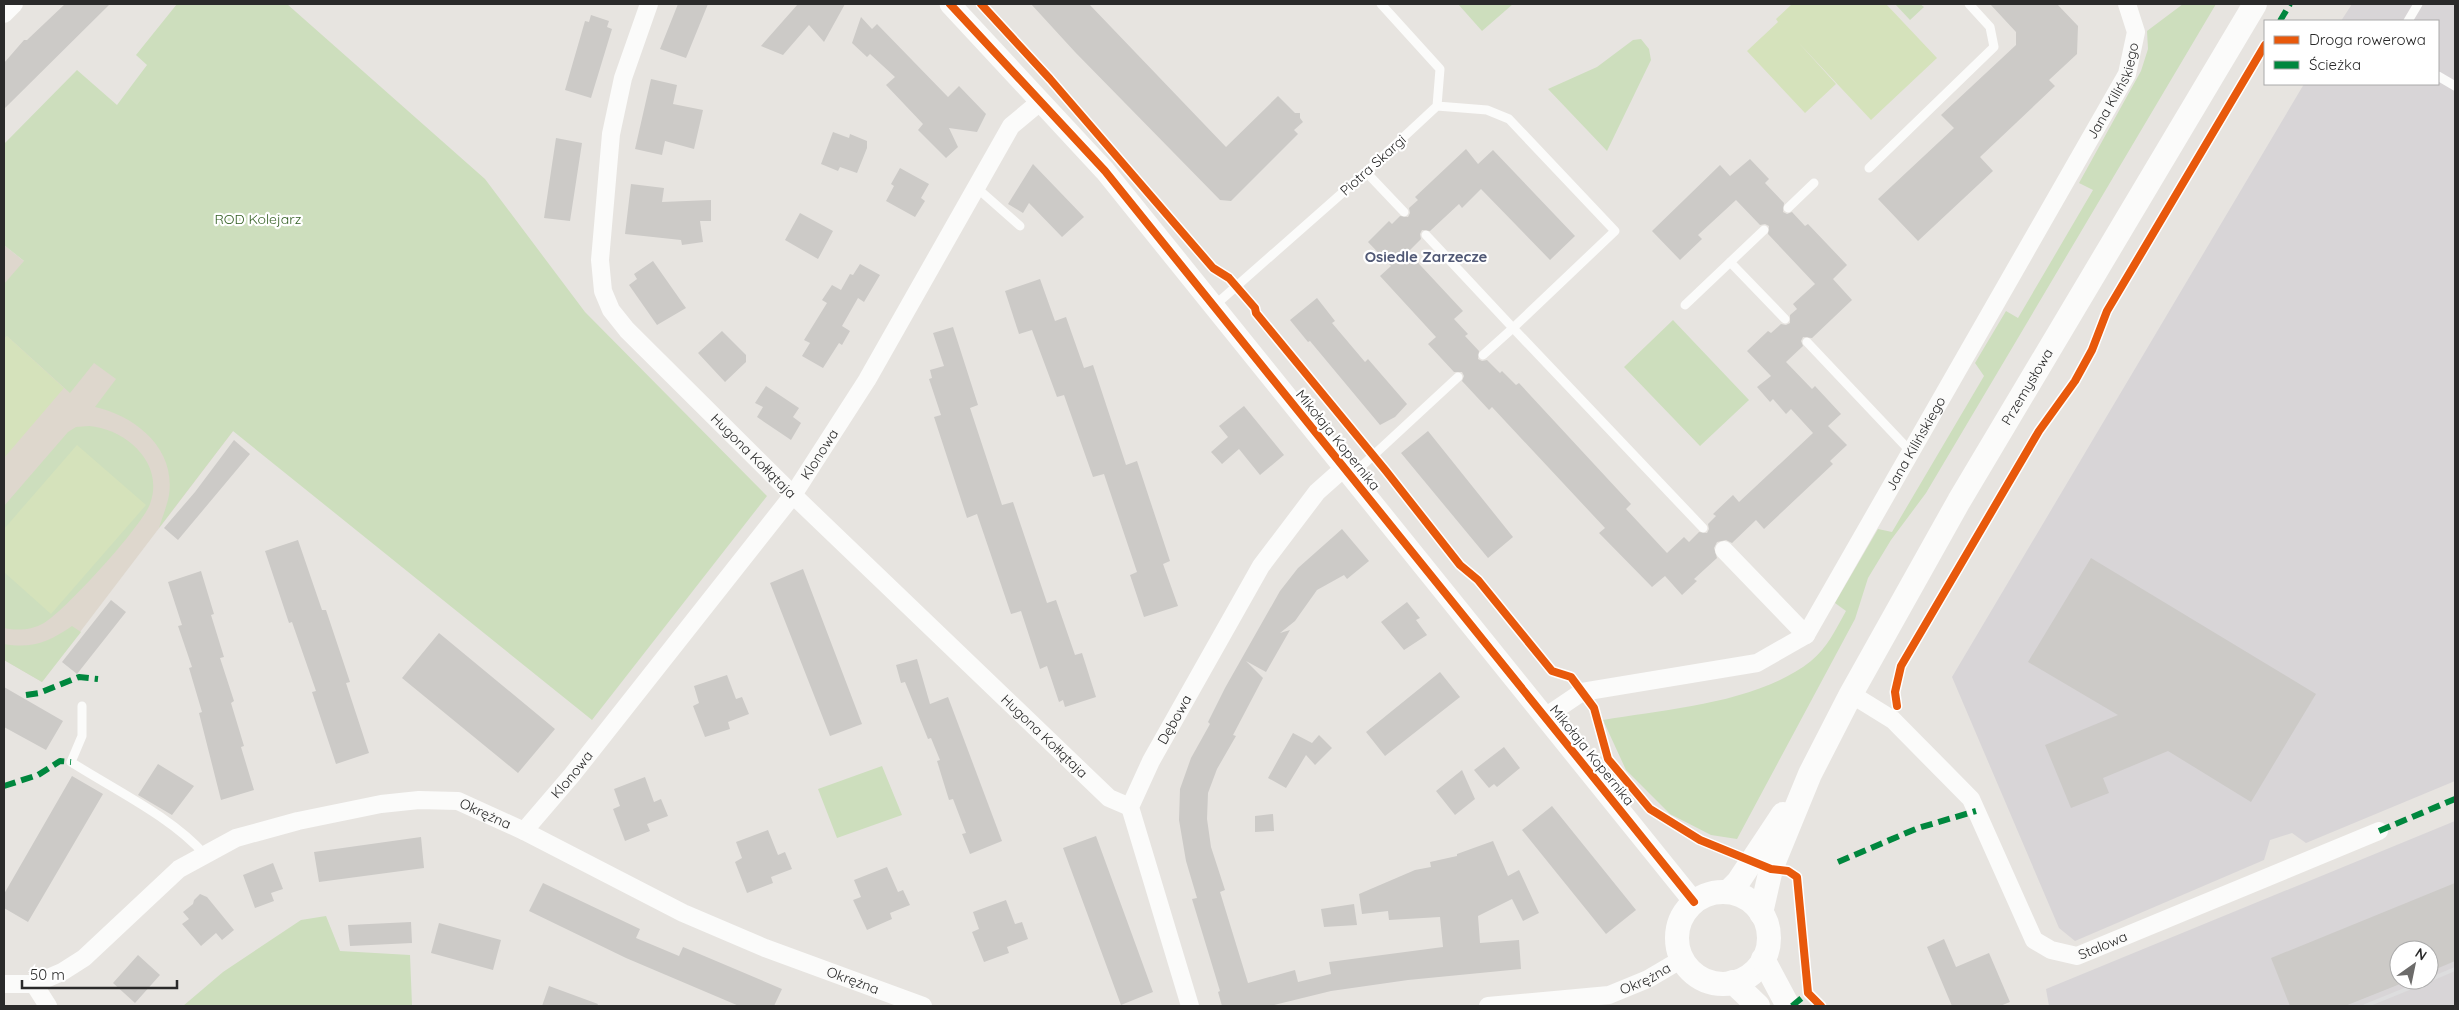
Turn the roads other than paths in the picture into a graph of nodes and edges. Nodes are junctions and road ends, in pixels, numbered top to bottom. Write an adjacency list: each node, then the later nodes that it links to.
1 (14, 4): 9 (street)
2 (649, 4): 34 (street, Hugona Kołłątaja)
3 (950, 4): 13 (street, Mikołaja Kopernika)
4 (1381, 4): 14 (lane)
5 (1969, 4): 15 (lane)
6 (2127, 4): 32 (street, Jana Kilińskiego)
7 (2256, 4): 38 (main road, Przemysłowa)
8 (2418, 4): 10 (lane)
9 (4, 14)
10 (2409, 20)
11 (2439, 77): 12 (lane)
12 (2455, 86)
13 (1041, 101): 18 (street, Klonowa); 26 (street, Mikołaja Kopernika)
14 (1438, 106): 16 (lane, Piotra Skargi); 28 (lane)
15 (1869, 168)
16 (1366, 172): 20 (lane); 26 (lane, Piotra Skargi)
17 (1814, 183): 19 (lane)
18 (977, 188): 21 (lane); 34 (street, Klonowa)
19 (1788, 208)
20 (1404, 212)
21 (1020, 226)
22 (1764, 230): 24 (lane)
23 (1426, 235): 28 (lane)
24 (1730, 262): 25 (lane); 27 (lane)
25 (1686, 305)
26 (1214, 306): 33 (street, Mikołaja Kopernika)
27 (1786, 320)
28 (1513, 328): 30 (lane); 35 (lane)
29 (1807, 342): 32 (lane)
30 (1483, 355)
31 (1458, 377): 33 (lane)
32 (1912, 452): 37 (street, Jana Kilińskiego)
33 (1348, 472): 40 (street, Mikołaja Kopernika); 42 (street, Dębowa)
34 (793, 495): 42 (street, Hugona Kołłątaja); 43 (street, Klonowa)
35 (1703, 528)
36 (1724, 550): 37 (street)
37 (1806, 635): 40 (street)
38 (1851, 694): 41 (main road, Przemysłowa); 44 (street, Stalowa)
39 (82, 706): 45 (lane)
40 (1545, 717): 47 (street, Mikołaja Kopernika)
41 (1810, 774): 46 (main road, Przemysłowa); 48 (main road, Przemysłowa)
42 (1130, 807): 56 (street)
43 (524, 831): 45 (street, Okrężna); 55 (street, Okrężna)
44 (2379, 831)
45 (205, 855): 53 (street, Okrężna)
46 (1728, 892): 47 (main road); 48 (main road)
47 (1694, 902): 49 (main road)
48 (1761, 913): 50 (main road)
49 (1682, 959): 51 (main road); 57 (street, Okrężna)
50 (1764, 959): 51 (main road); 59 (main road)
51 (1733, 982): 58 (main road)
52 (4, 984): 53 (street, Okrężna)
53 (34, 984): 54 (street)
54 (48, 1006)
55 (923, 1006)
56 (1190, 1006)
57 (1488, 1006)
58 (1758, 1006)
59 (1788, 1006)

